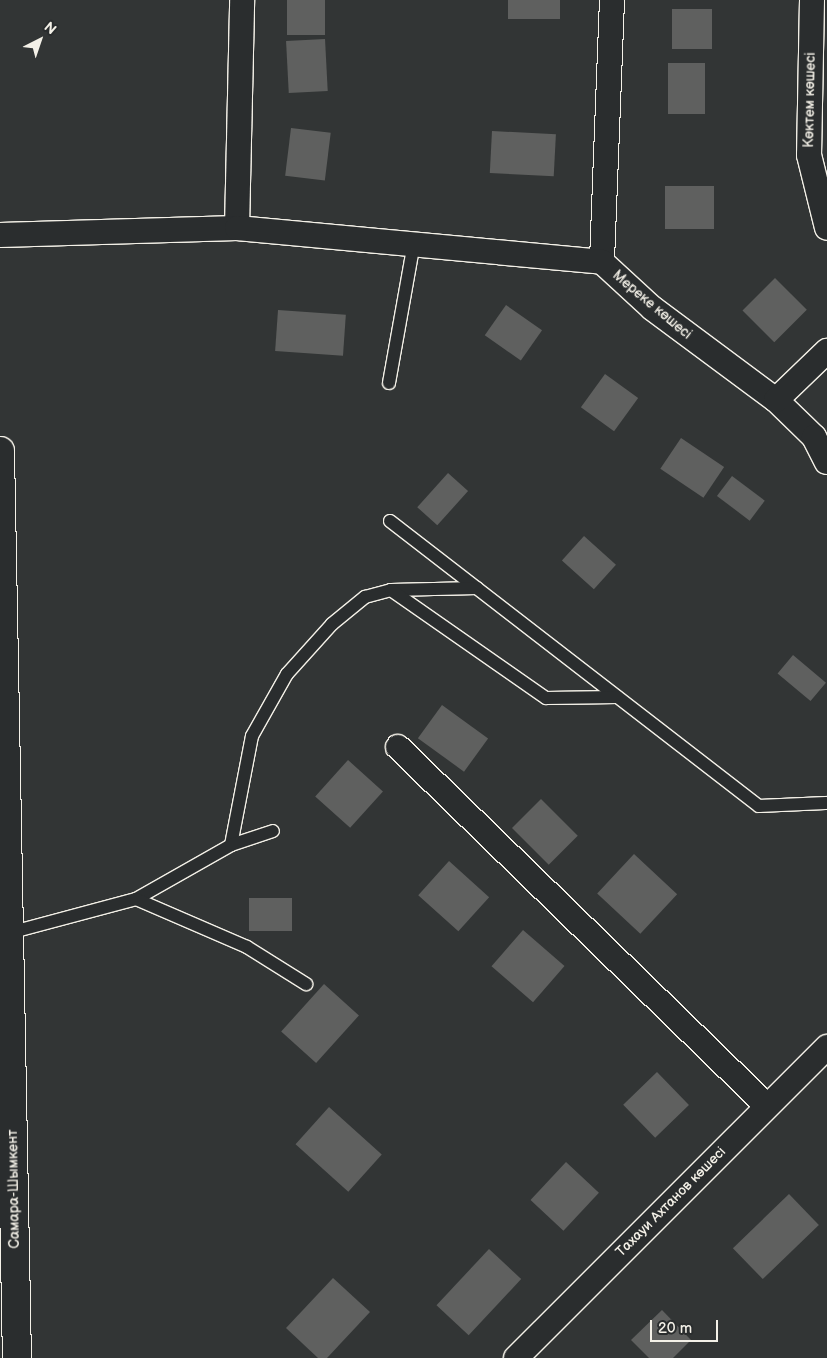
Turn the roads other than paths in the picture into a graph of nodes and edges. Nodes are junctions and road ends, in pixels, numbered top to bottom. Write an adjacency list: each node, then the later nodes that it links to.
1 (242, 0): 4 (street)
2 (612, 0): 8 (street, Мереке көшесі)
3 (812, 0): 5 (street, Көктем көшесі)
4 (237, 228): 6 (street); 7 (street)
5 (827, 228)
6 (0, 235)
7 (413, 248): 8 (street); 10 (lane)
8 (602, 262): 11 (street, Мереке көшесі)
9 (827, 351): 11 (street)
10 (389, 384)
11 (776, 400): 13 (street, Мереке көшесі)
12 (0, 451): 18 (highway, Самара-Шымкент)
13 (827, 462)
14 (390, 521): 15 (lane)
15 (476, 588): 16 (lane); 17 (lane)
16 (391, 590): 17 (lane); 22 (lane)
17 (617, 697): 20 (lane)
18 (3, 719): 24 (highway, Самара-Шымкент)
19 (398, 748): 27 (street)
20 (827, 803)
21 (273, 831): 22 (lane)
22 (230, 844): 23 (lane)
23 (136, 898): 24 (lane); 25 (lane)
24 (10, 933): 28 (highway, Самара-Шымкент)
25 (306, 984)
26 (827, 1047): 27 (street, Тахауи Ахтанов көшесі)
27 (766, 1106): 29 (street, Тахауи Ахтанов көшесі)
28 (17, 1358)
29 (516, 1358)

